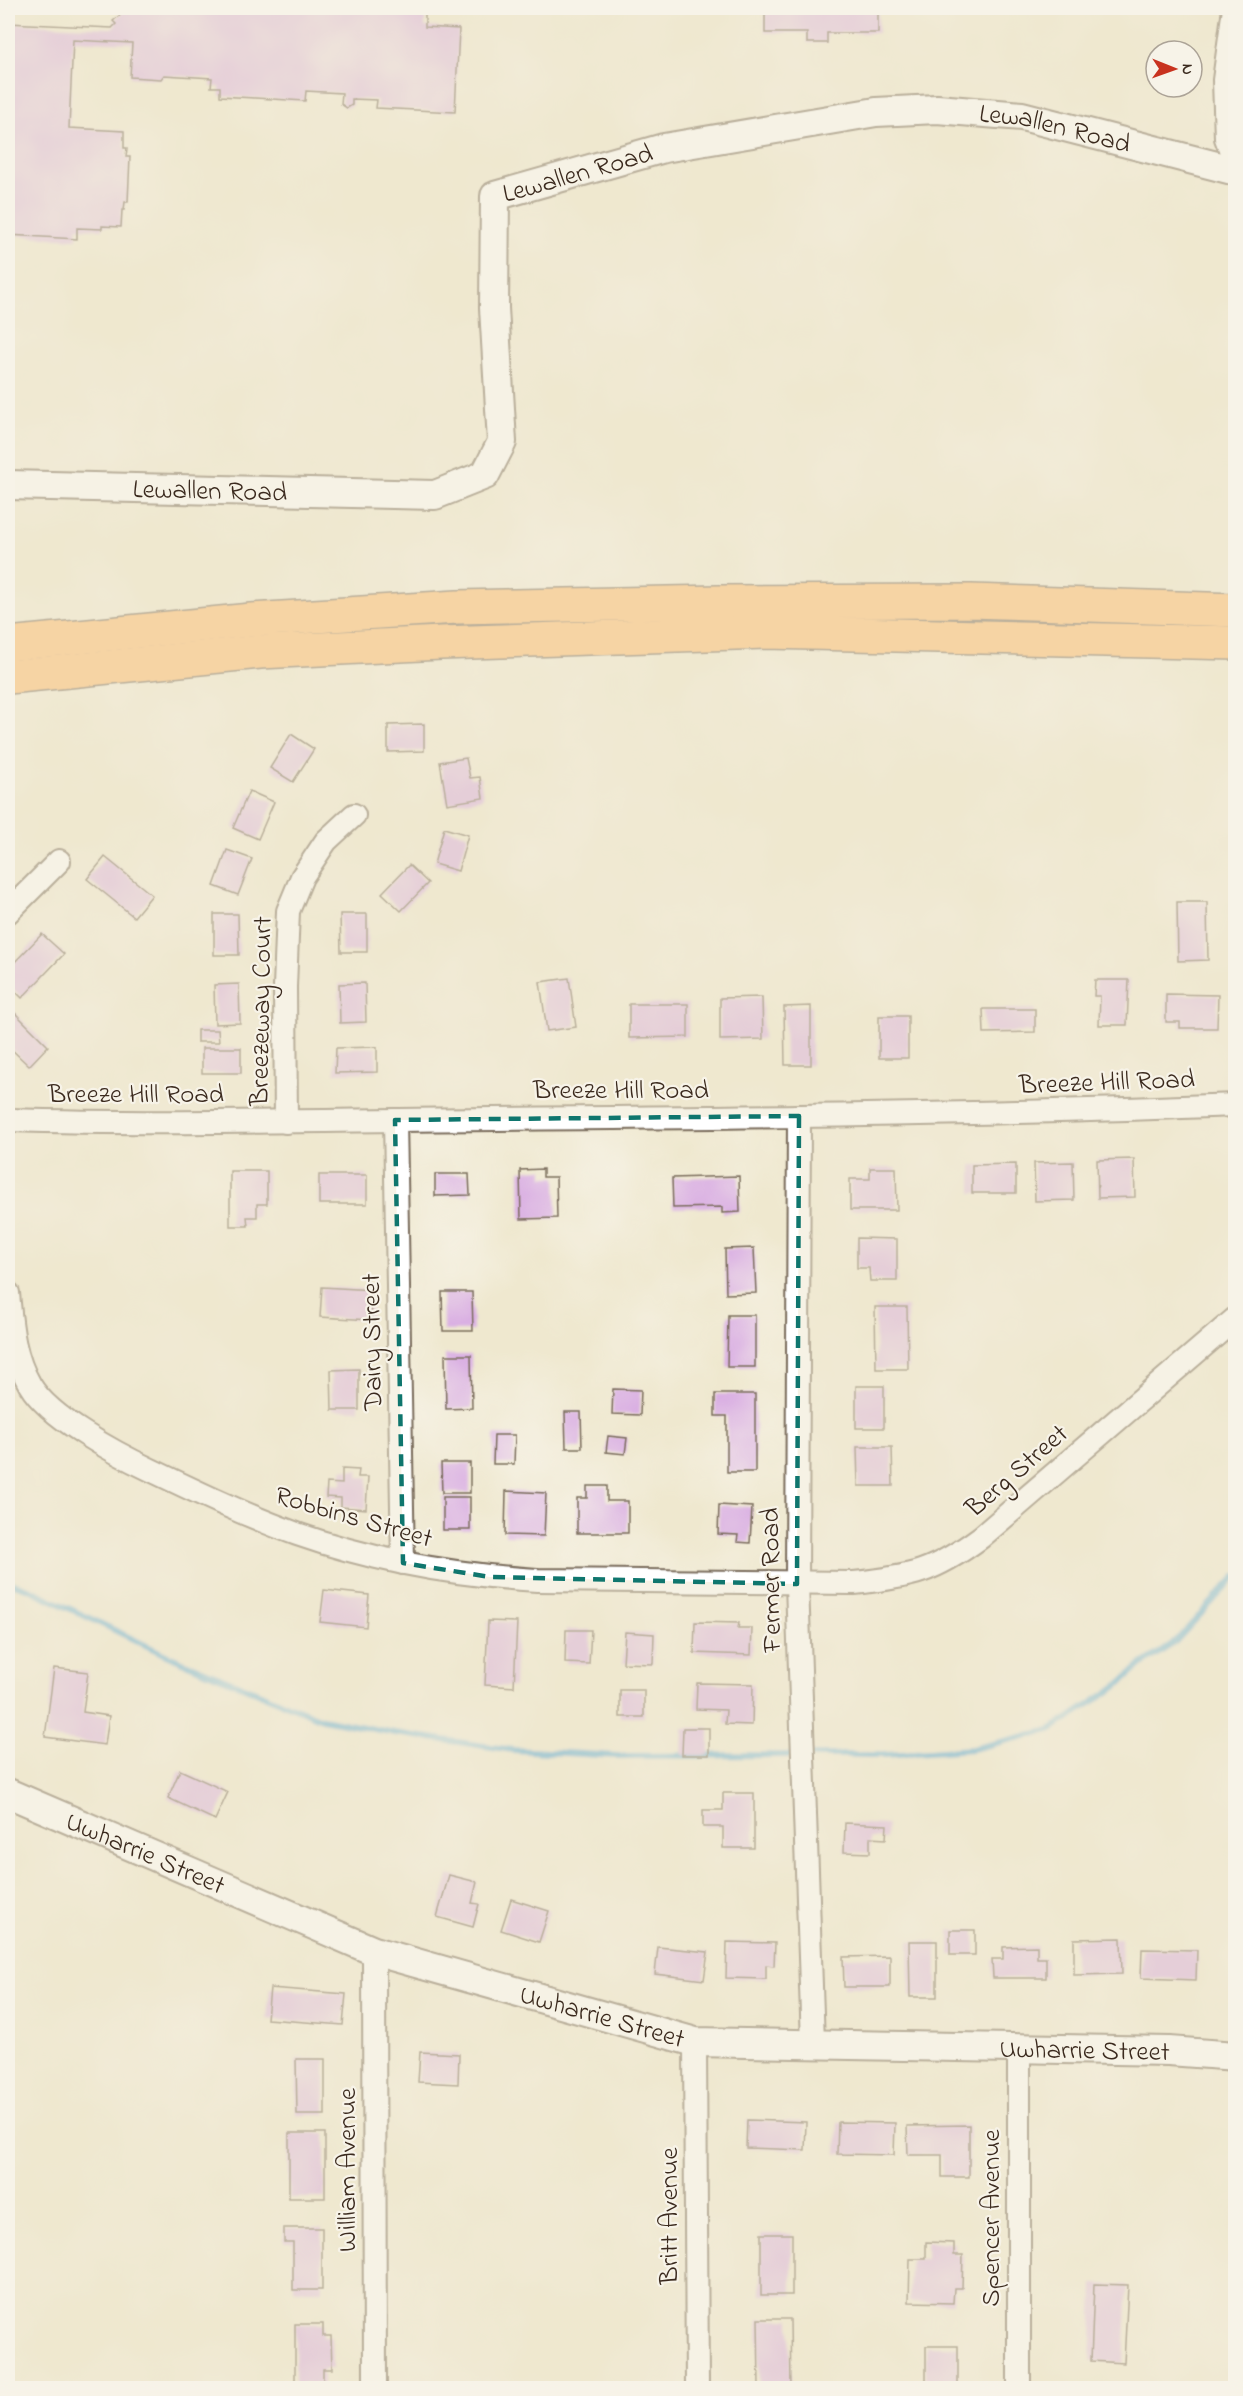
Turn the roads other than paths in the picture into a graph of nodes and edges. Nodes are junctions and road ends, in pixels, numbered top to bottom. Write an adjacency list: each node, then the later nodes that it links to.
1 (1234, 8): 2 (street)
2 (1236, 165)
3 (1236, 171): 4 (street, Lewallen Road)
4 (8, 485)
5 (1236, 610): 7 (highway)
6 (1236, 643): 8 (highway)
7 (8, 644)
8 (8, 677)
9 (354, 814): 16 (street, Breezeway Court)
10 (59, 861): 11 (street)
11 (8, 912)
12 (1236, 1105): 13 (street, Breeze Hill Road)
13 (799, 1116): 15 (street, Breeze Hill Road); 20 (street, Fermer Road)
14 (8, 1120): 16 (street, Breeze Hill Road)
15 (395, 1120): 16 (street, Breeze Hill Road); 19 (street, Dairy Street)
16 (286, 1122)
17 (8, 1293): 19 (street, Robbins Street)
18 (1236, 1318): 20 (street, Berg Street)
19 (403, 1563): 20 (street, Robbins Street)
20 (797, 1584): 24 (street, Fermer Road)
21 (8, 1793): 22 (street, Uwharrie Street)
22 (374, 1951): 23 (street, Uwharrie Street); 27 (street, William Avenue)
23 (695, 2043): 24 (street, Uwharrie Street); 28 (street, Britt Avenue)
24 (813, 2043): 25 (street, Uwharrie Street)
25 (1019, 2048): 26 (street, Uwharrie Street); 29 (street, Spencer Avenue)
26 (1236, 2056)
27 (375, 2388)
28 (697, 2388)
29 (1019, 2388)

